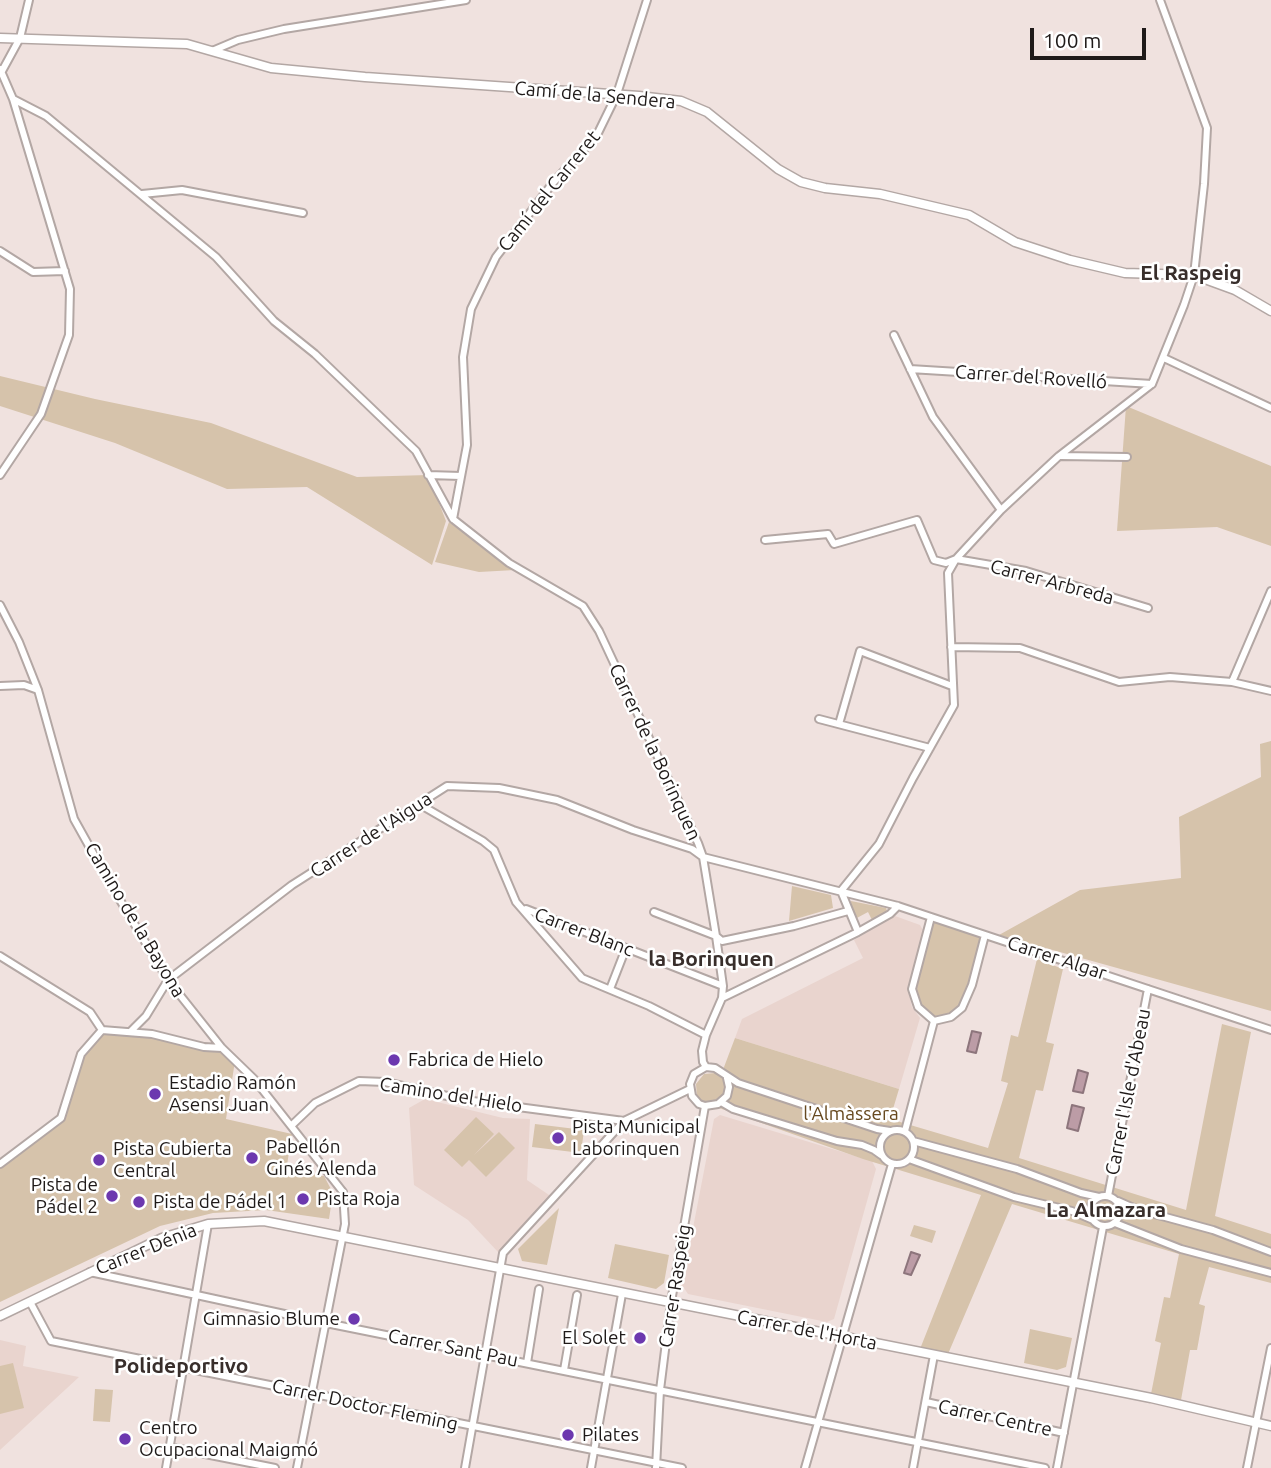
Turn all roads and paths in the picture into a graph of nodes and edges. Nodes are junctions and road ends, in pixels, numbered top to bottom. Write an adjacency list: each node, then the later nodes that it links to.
1 (29, 0): 6 (street)
2 (466, 0): 7 (street)
3 (647, 0): 9 (street, Camí del Carreret)
4 (1160, 0): 15 (street)
5 (0, 38): 6 (street, Camí de la Sendera)
6 (20, 38): 7 (street, Camí de la Sendera); 8 (street)
7 (212, 51): 9 (street, Camí de la Sendera)
8 (1, 70): 10 (street)
9 (617, 94): 15 (street, Camí de la Sendera); 26 (street, Camí del Carreret)
10 (13, 99): 11 (street); 14 (street)
11 (142, 194): 12 (street); 25 (street)
12 (303, 213)
13 (0, 251): 14 (street)
14 (65, 271): 24 (street)
15 (1194, 275): 16 (street, Camí de la Sendera); 18 (street)
16 (1271, 311)
17 (894, 335): 19 (street)
18 (1164, 358): 20 (street); 21 (street)
19 (910, 369): 20 (street, Carrer del Rovelló); 27 (street)
20 (1152, 384): 22 (street)
21 (1271, 408)
22 (1059, 456): 23 (street); 27 (street)
23 (1127, 457)
24 (0, 475)
25 (428, 475): 26 (street); 28 (street)
26 (461, 476): 28 (street, Camí del Carreret)
27 (1001, 510): 30 (street)
28 (453, 519): 44 (street, Carrer de la Borinquen)
29 (765, 540): 30 (street, Carrer Arbreda)
30 (956, 559): 33 (street, Carrer Arbreda); 34 (street)
31 (1271, 591): 35 (street)
32 (0, 605): 38 (street, Camino de la Bayona)
33 (1148, 608)
34 (951, 647): 35 (street); 37 (street)
35 (1231, 682): 39 (street)
36 (0, 686): 38 (street)
37 (952, 686): 41 (street); 42 (street)
38 (38, 690): 56 (street, Camino de la Bayona)
39 (1271, 691)
40 (819, 719): 41 (street)
41 (839, 724): 42 (street)
42 (930, 748): 45 (street)
43 (419, 804): 44 (street, Carrer de l'Aigua); 47 (street); 56 (street, Carrer de l'Aigua)
44 (702, 857): 45 (street, Carrer de l'Aigua); 53 (street, Carrer de la Borinquen)
45 (841, 891): 46 (street, Carrer Algar); 48 (street)
46 (898, 906): 50 (street, Carrer Algar); 51 (street)
47 (523, 908): 54 (street, Carrer Blanc); 58 (street)
48 (848, 911): 51 (street); 53 (street)
49 (654, 912): 53 (street)
50 (931, 917): 52 (street, Carrer Algar); 61 (street)
51 (858, 932): 60 (street)
52 (985, 935): 59 (street, Carrer Algar); 61 (street)
53 (716, 936): 57 (street, Carrer de la Borinquen)
54 (626, 948): 57 (street, Carrer Blanc); 58 (street)
55 (0, 956): 62 (street)
56 (168, 979): 64 (street); 66 (street, Camino de la Bayona)
57 (723, 986): 60 (street, Carrer de la Borinquen)
58 (610, 989): 65 (street)
59 (1148, 989): 63 (street, Carrer Algar); 81 (street, Carrer l'Isle d'Abeau)
60 (722, 998): 65 (street, Carrer de la Borinquen)
61 (934, 1021): 75 (street)
62 (102, 1030): 64 (street); 79 (street)
63 (1271, 1030)
64 (131, 1031): 66 (street)
65 (706, 1035): 67 (street, Carrer de la Borinquen)
66 (222, 1048): 73 (street, Camino de la Bayona)
67 (706, 1067): 68 (street); 69 (street)
68 (727, 1078): 70 (street); 74 (street)
69 (690, 1089): 71 (street); 72 (street)
70 (721, 1102): 71 (street); 77 (street)
71 (705, 1106): 98 (street, Carrer Raspeig)
72 (624, 1121): 73 (street, Camino del Hielo); 90 (street)
73 (291, 1126): 88 (street, Camino de la Bayona)
74 (890, 1131): 75 (street); 77 (street)
75 (905, 1131): 76 (street)
76 (913, 1141): 78 (street); 82 (street)
77 (881, 1155): 80 (street)
78 (909, 1159): 80 (street); 84 (street)
79 (2, 1161)
80 (892, 1164): 101 (street)
81 (1108, 1196): 82 (street); 83 (street)
82 (1100, 1197): 84 (street)
83 (1118, 1201): 85 (street); 89 (street)
84 (1093, 1220): 87 (street)
85 (1115, 1223): 87 (street); 92 (street)
86 (208, 1224): 88 (street, Carrer Dénia); 91 (street, Carrer Dénia); 95 (street)
87 (1103, 1227): 109 (street)
88 (342, 1236): 90 (street, Carrer de l'Horta); 100 (street, Camino de la Bayona)
89 (1271, 1252)
90 (500, 1269): 94 (street, Carrer de l'Horta); 103 (street)
91 (90, 1272): 95 (street, Carrer Sant Pau); 97 (street, Carrer Dénia)
92 (1271, 1273)
93 (539, 1289): 105 (street)
94 (622, 1294): 98 (street, Carrer de l'Horta); 108 (street)
95 (197, 1295): 100 (street, Carrer Sant Pau); 106 (street)
96 (577, 1296): 107 (street)
97 (30, 1302): 99 (street, Carrer Dénia); 106 (street, Carrer Doctor Fleming)
98 (671, 1302): 101 (street, Carrer de l'Horta); 110 (street, Carrer Raspeig)
99 (0, 1316)
100 (326, 1323): 103 (street, Carrer Sant Pau); 111 (street, Camino de la Bayona)
101 (842, 1336): 104 (street, Carrer de l'Horta); 113 (street)
102 (1271, 1348): 114 (street)
103 (484, 1354): 105 (street, Carrer Sant Pau); 116 (street)
104 (934, 1355): 109 (street, Carrer de l'Horta); 112 (street)
105 (527, 1363): 107 (street, Carrer Sant Pau)
106 (183, 1368): 111 (street, Carrer Doctor Fleming); 119 (street)
107 (564, 1370): 108 (street, Carrer Sant Pau)
108 (606, 1380): 110 (street, Carrer Sant Pau); 120 (street)
109 (1074, 1383): 114 (street, Carrer de l'Horta); 117 (street)
110 (660, 1390): 113 (street, Carrer Sant Pau); 121 (street, Carrer Raspeig)
111 (311, 1394): 116 (street, Carrer Doctor Fleming); 124 (street, Camino de la Bayona)
112 (926, 1402): 117 (street, Carrer Centre); 118 (street)
113 (817, 1423): 118 (street, Carrer Sant Pau); 128 (street)
114 (1256, 1423): 115 (street, Carrer de l'Horta); 132 (street)
115 (1271, 1426)
116 (472, 1427): 120 (street, Carrer Doctor Fleming); 125 (street)
117 (1064, 1433): 131 (street)
118 (918, 1442): 129 (street); 130 (street, Carrer Sant Pau)
119 (170, 1447): 122 (street); 123 (street)
120 (593, 1452): 121 (street, Carrer Doctor Fleming); 126 (street)
121 (656, 1465): 127 (street, Carrer Doctor Fleming)
122 (166, 1468)
123 (275, 1468)
124 (297, 1468)
125 (465, 1468)
126 (591, 1468)
127 (682, 1468)
128 (805, 1468)
129 (913, 1468)
130 (1045, 1468)
131 (1057, 1468)
132 (1247, 1468)

